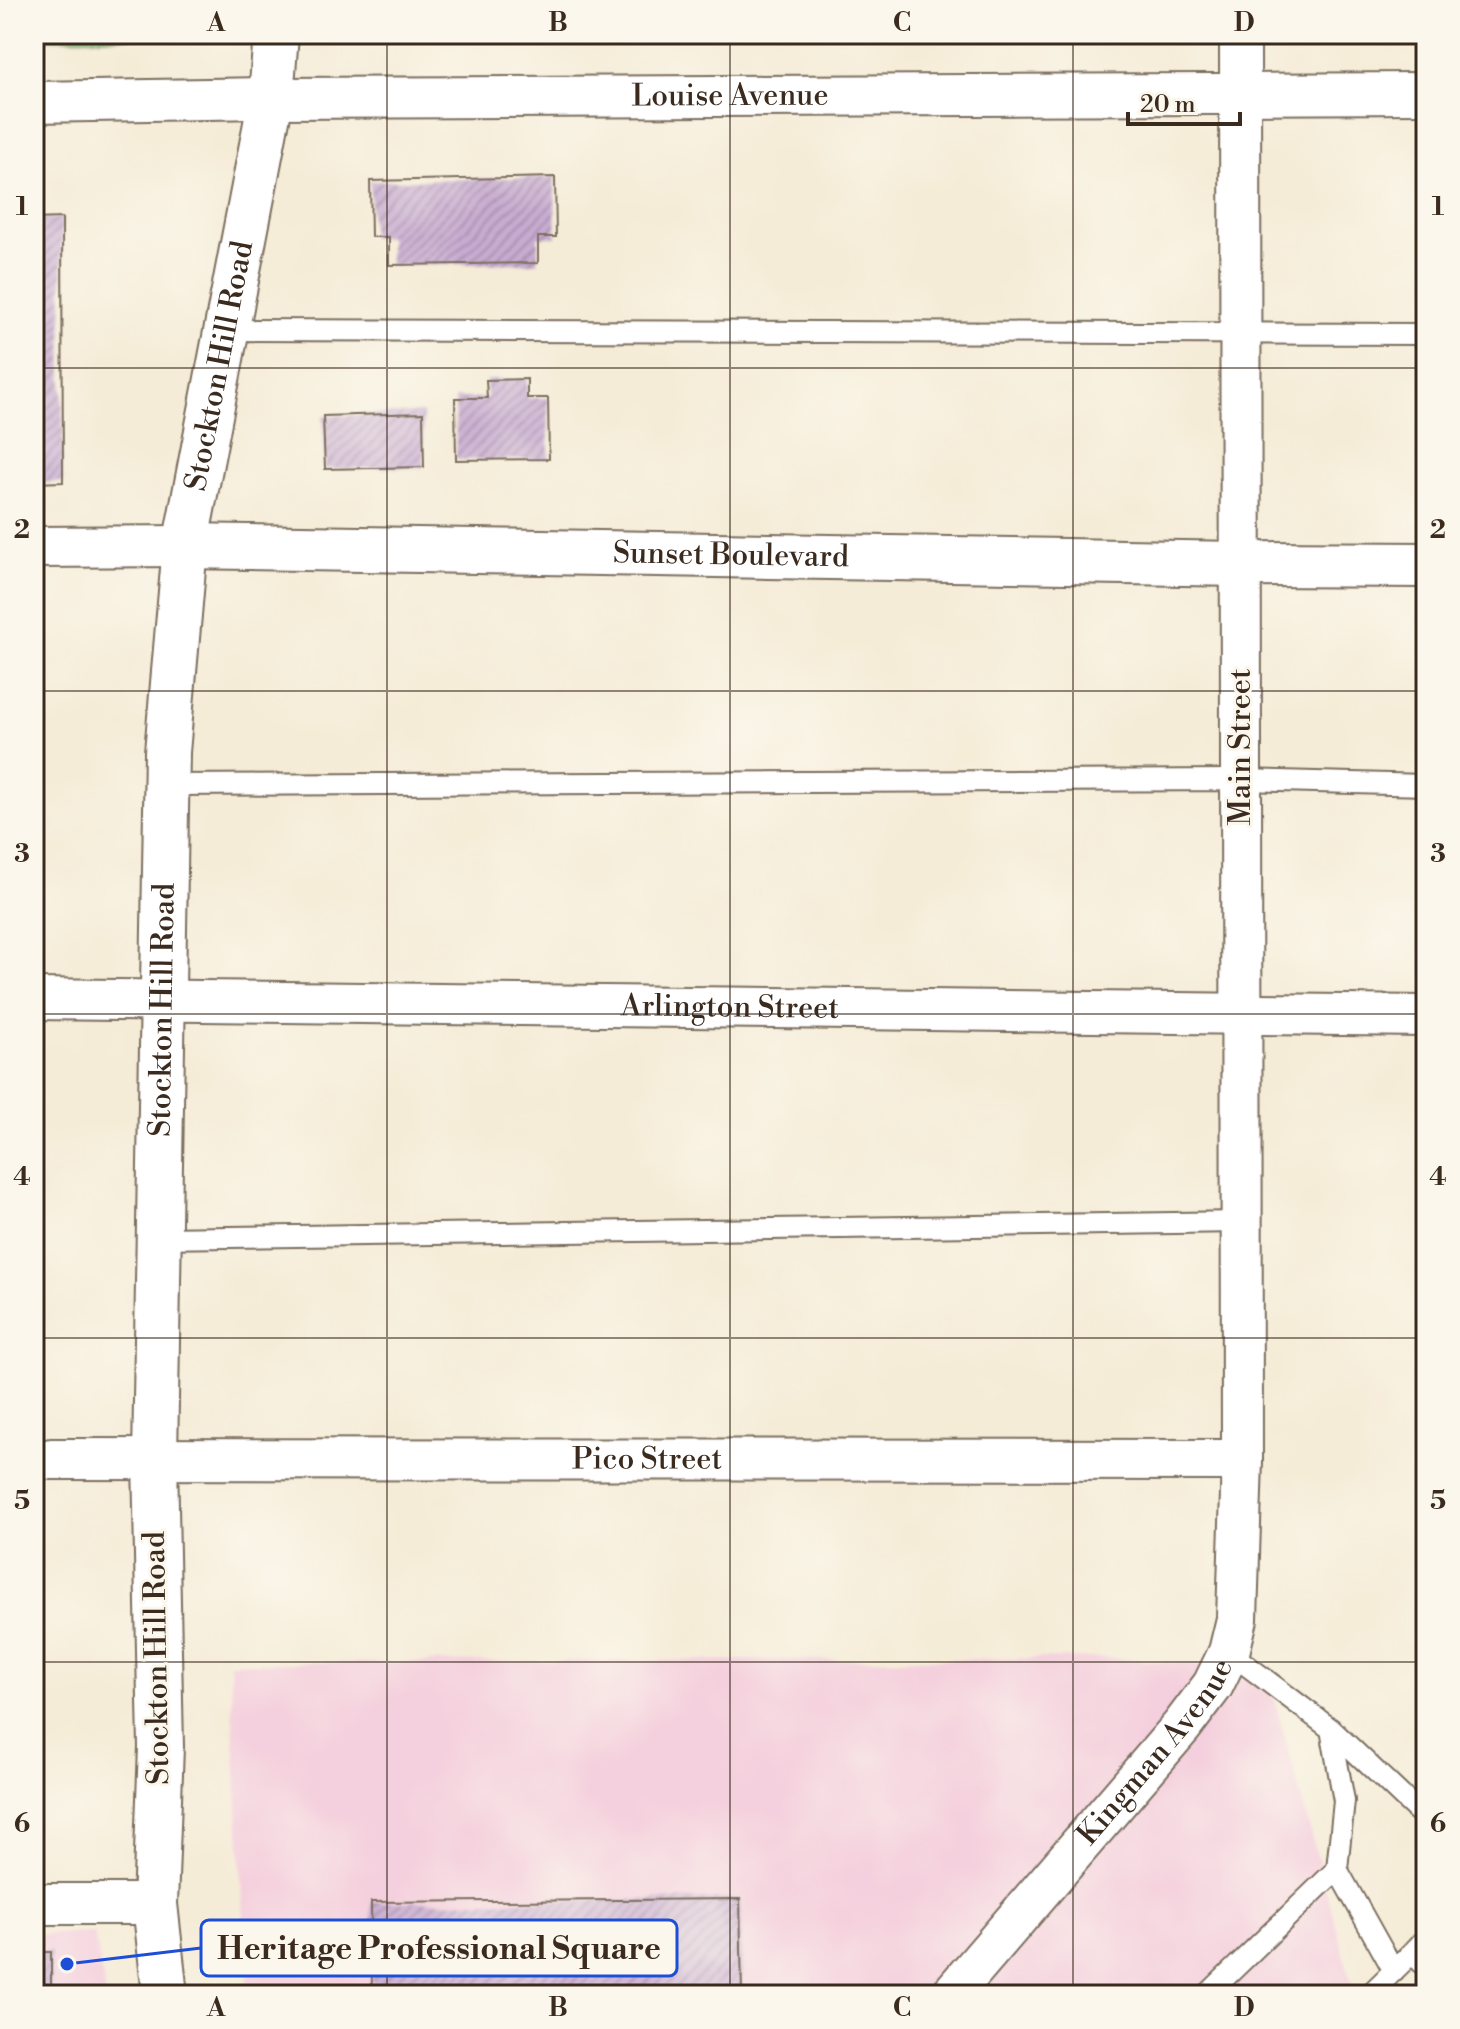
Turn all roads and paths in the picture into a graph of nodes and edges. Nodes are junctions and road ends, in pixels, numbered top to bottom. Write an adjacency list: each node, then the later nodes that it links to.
1 (276, 34): 5 (main road, Stockton Hill Road)
2 (1240, 34): 3 (street, Main Street)
3 (1241, 93): 4 (street, Louise Avenue); 5 (street, Louise Avenue); 8 (street, Main Street)
4 (1426, 93)
5 (271, 98): 6 (street, Louise Avenue); 7 (main road, Stockton Hill Road)
6 (34, 102)
7 (227, 330): 8 (lane); 10 (main road, Stockton Hill Road)
8 (1241, 332): 9 (lane); 12 (street, Main Street)
9 (1426, 334)
10 (185, 546): 11 (street, Sunset Boulevard); 12 (main road, Sunset Boulevard); 15 (main road, Stockton Hill Road)
11 (34, 547)
12 (1241, 564): 13 (main road, Sunset Boulevard); 14 (street, Main Street)
13 (1426, 565)
14 (1241, 780): 15 (lane); 16 (lane); 19 (street, Main Street)
15 (167, 785): 18 (main road, Stockton Hill Road)
16 (1426, 785)
17 (34, 999): 18 (street, Arlington Street)
18 (163, 1001): 19 (street, Arlington Street); 22 (main road, Stockton Hill Road)
19 (1241, 1014): 20 (street, Arlington Street); 21 (street, Main Street)
20 (1426, 1016)
21 (1241, 1222): 22 (lane); 25 (street, Main Street)
22 (159, 1238): 24 (main road, Stockton Hill Road)
23 (51, 1459): 24 (street, Pico Street)
24 (155, 1459): 25 (street, Pico Street); 31 (main road, Stockton Hill Road)
25 (1242, 1460): 26 (street, Kingman Avenue)
26 (1229, 1652): 27 (lane); 36 (street, Kingman Avenue)
27 (1331, 1729): 28 (lane); 29 (lane)
28 (1426, 1819)
29 (1337, 1869): 33 (lane); 34 (lane)
30 (34, 1904): 31 (street)
31 (155, 1904): 35 (main road, Stockton Hill Road)
32 (1421, 1952): 33 (lane)
33 (1394, 1971): 37 (lane)
34 (1210, 1994)
35 (165, 1995)
36 (951, 1995)
37 (1369, 1995)

